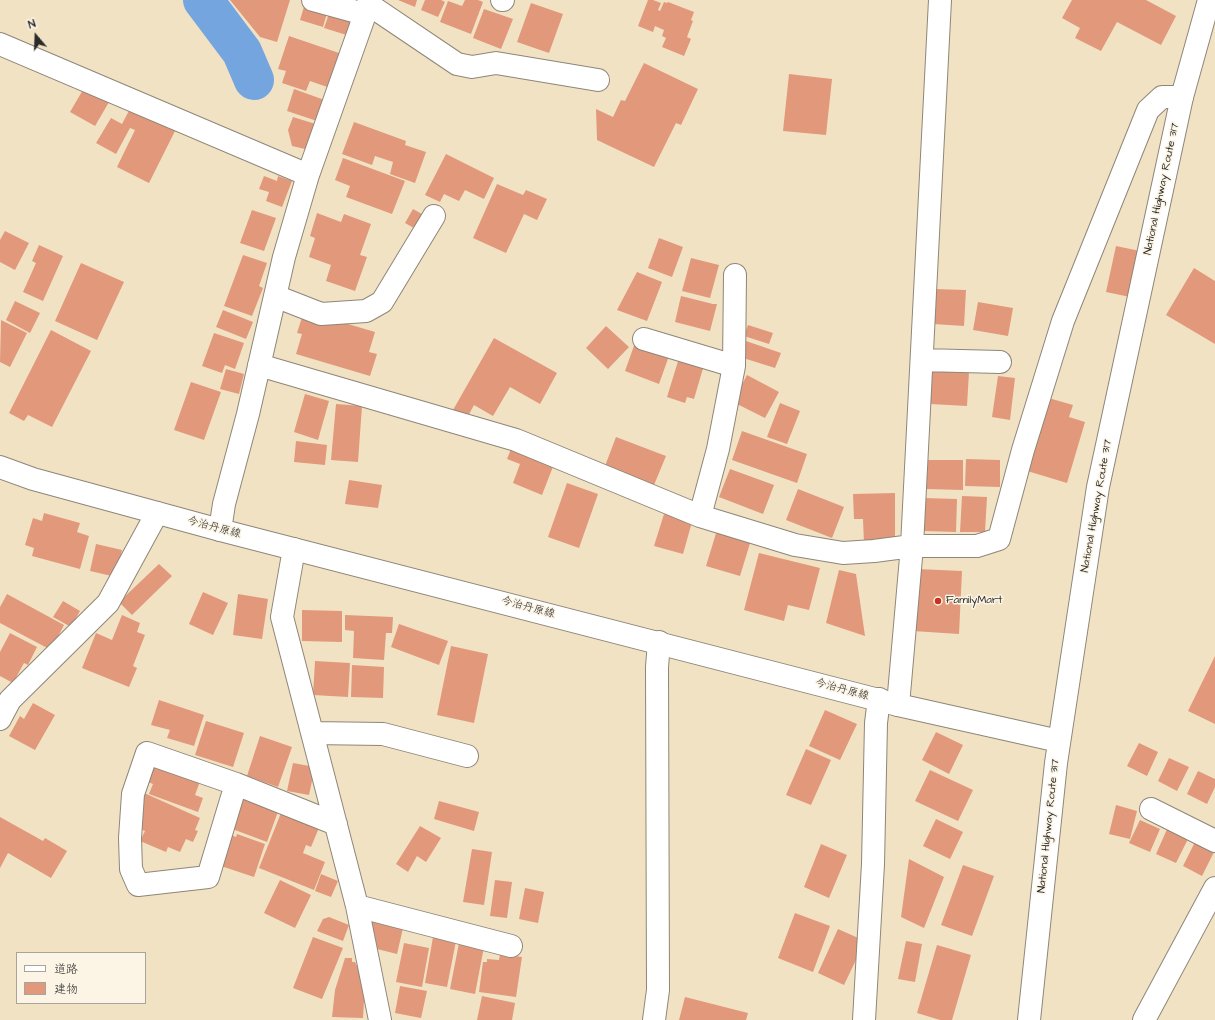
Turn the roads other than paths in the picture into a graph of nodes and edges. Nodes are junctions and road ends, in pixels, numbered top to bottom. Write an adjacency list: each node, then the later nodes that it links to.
1 (313, 0): 4 (main road)
2 (940, 0): 13 (main road)
3 (1209, 0): 7 (main road, National Highway Route 317)
4 (367, 6): 6 (main road); 8 (main road)
5 (0, 44): 8 (main road)
6 (598, 80)
7 (1182, 97): 21 (main road); 27 (main road, National Highway Route 317)
8 (308, 175): 11 (main road)
9 (434, 216): 11 (main road)
10 (735, 275): 16 (main road)
11 (275, 296): 15 (main road)
12 (644, 338): 16 (main road)
13 (922, 360): 14 (main road); 21 (main road)
14 (1000, 362)
15 (259, 365): 19 (main road); 20 (main road)
16 (734, 366): 19 (main road)
17 (0, 467): 18 (main road, 今治丹原線)
18 (156, 513): 20 (main road, 今治丹原線); 25 (main road)
19 (700, 516): 21 (main road)
20 (220, 530): 22 (main road, 今治丹原線)
21 (912, 546): 24 (main road)
22 (294, 549): 23 (main road, 今治丹原線); 26 (main road)
23 (659, 642): 24 (main road, 今治丹原線); 37 (main road)
24 (888, 702): 27 (main road, 今治丹原線); 38 (main road)
25 (3, 705)
26 (312, 733): 28 (main road); 31 (main road)
27 (1059, 741): 39 (main road, National Highway Route 317)
28 (467, 756)
29 (236, 784): 29 (main road); 31 (main road)
30 (1151, 809): 32 (main road)
31 (336, 824): 34 (main road)
32 (1215, 841)
33 (1215, 888): 40 (main road)
34 (357, 906): 35 (main road); 36 (main road)
35 (511, 946)
36 (380, 1020)
37 (654, 1020)
38 (864, 1020)
39 (1029, 1020)
40 (1144, 1020)

